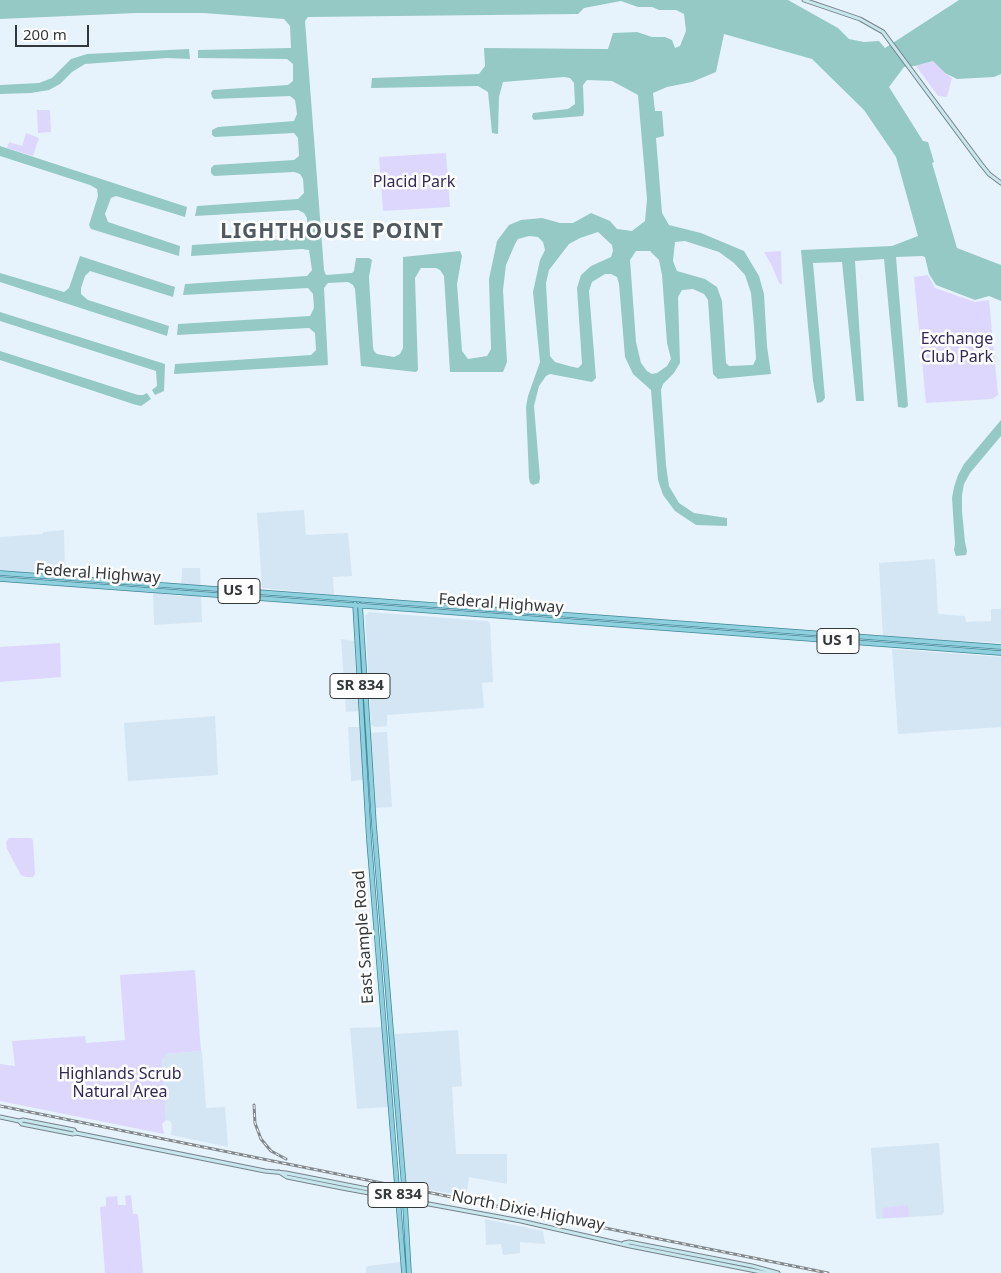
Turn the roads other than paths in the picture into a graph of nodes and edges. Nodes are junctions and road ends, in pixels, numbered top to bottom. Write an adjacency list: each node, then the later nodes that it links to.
1 (804, 0): 2 (main road)
2 (1001, 183)
3 (0, 573): 4 (main road, Federal Highway / US 1)
4 (27, 575): 5 (main road, Federal Highway / US 1); 7 (main road)
5 (39, 576): 8 (main road, Federal Highway / US 1); 10 (main road)
6 (0, 579): 7 (main road, Federal Highway / US 1)
7 (19, 580): 10 (main road, Federal Highway / US 1)
8 (100, 581): 9 (main road, Federal Highway / US 1); 11 (main road)
9 (110, 581): 12 (main road); 13 (main road, Federal Highway / US 1)
10 (31, 582): 11 (main road, Federal Highway / US 1)
11 (87, 586): 12 (main road, Federal Highway / US 1)
12 (99, 586): 15 (main road, Federal Highway / US 1)
13 (286, 594): 14 (main road, Federal Highway / US 1); 15 (main road)
14 (296, 595): 16 (main road, Federal Highway / US 1); 17 (main road)
15 (275, 600): 17 (main road, Federal Highway / US 1)
16 (358, 600): 18 (main road, Federal Highway / US 1); 19 (main road, East Sample Road / SR 834); 20 (main road, East Sample Road / SR 834)
17 (288, 601): 19 (main road, Federal Highway / US 1)
18 (438, 605): 21 (main road); 22 (main road, Federal Highway / US 1)
19 (355, 606): 20 (main road, Federal Highway / US 1); 38 (main road, East Sample Road / SR 834)
20 (360, 606): 21 (main road, Federal Highway / US 1); 39 (main road, East Sample Road / SR 834)
21 (425, 611): 24 (main road, Federal Highway / US 1)
22 (614, 618): 23 (main road, Federal Highway / US 1); 24 (main road)
23 (630, 619): 25 (main road); 26 (main road, Federal Highway / US 1)
24 (600, 623): 25 (main road, Federal Highway / US 1)
25 (615, 624): 29 (main road, Federal Highway / US 1)
26 (753, 628): 27 (main road, Federal Highway / US 1); 29 (main road)
27 (788, 631): 28 (main road, Federal Highway / US 1); 30 (main road)
28 (799, 632): 31 (main road); 32 (main road, Federal Highway / US 1)
29 (742, 634): 30 (main road, Federal Highway / US 1)
30 (780, 637): 31 (main road, Federal Highway / US 1)
31 (788, 637): 34 (main road, Federal Highway / US 1)
32 (882, 638): 33 (main road, Federal Highway / US 1); 34 (main road)
33 (896, 639): 35 (main road); 36 (main road, Federal Highway / US 1)
34 (870, 644): 35 (main road, Federal Highway / US 1)
35 (886, 645): 37 (main road, Federal Highway / US 1)
36 (1001, 647)
37 (1001, 653)
38 (385, 1035): 39 (main road); 41 (main road, East Sample Road / SR 834)
39 (391, 1040): 42 (main road, East Sample Road / SR 834)
40 (0, 1118): 43 (main road, North Dixie Highway)
41 (392, 1118): 42 (main road); 43 (main road, East Sample Road / SR 834)
42 (398, 1124): 44 (main road, East Sample Road / SR 834)
43 (398, 1198): 44 (main road, North Dixie Highway); 46 (main road, East Sample Road / SR 834)
44 (404, 1199): 45 (main road, North Dixie Highway); 47 (main road, East Sample Road / SR 834)
45 (773, 1272): 48 (main road, North Dixie Highway)
46 (404, 1273)
47 (409, 1273)
48 (778, 1273)

